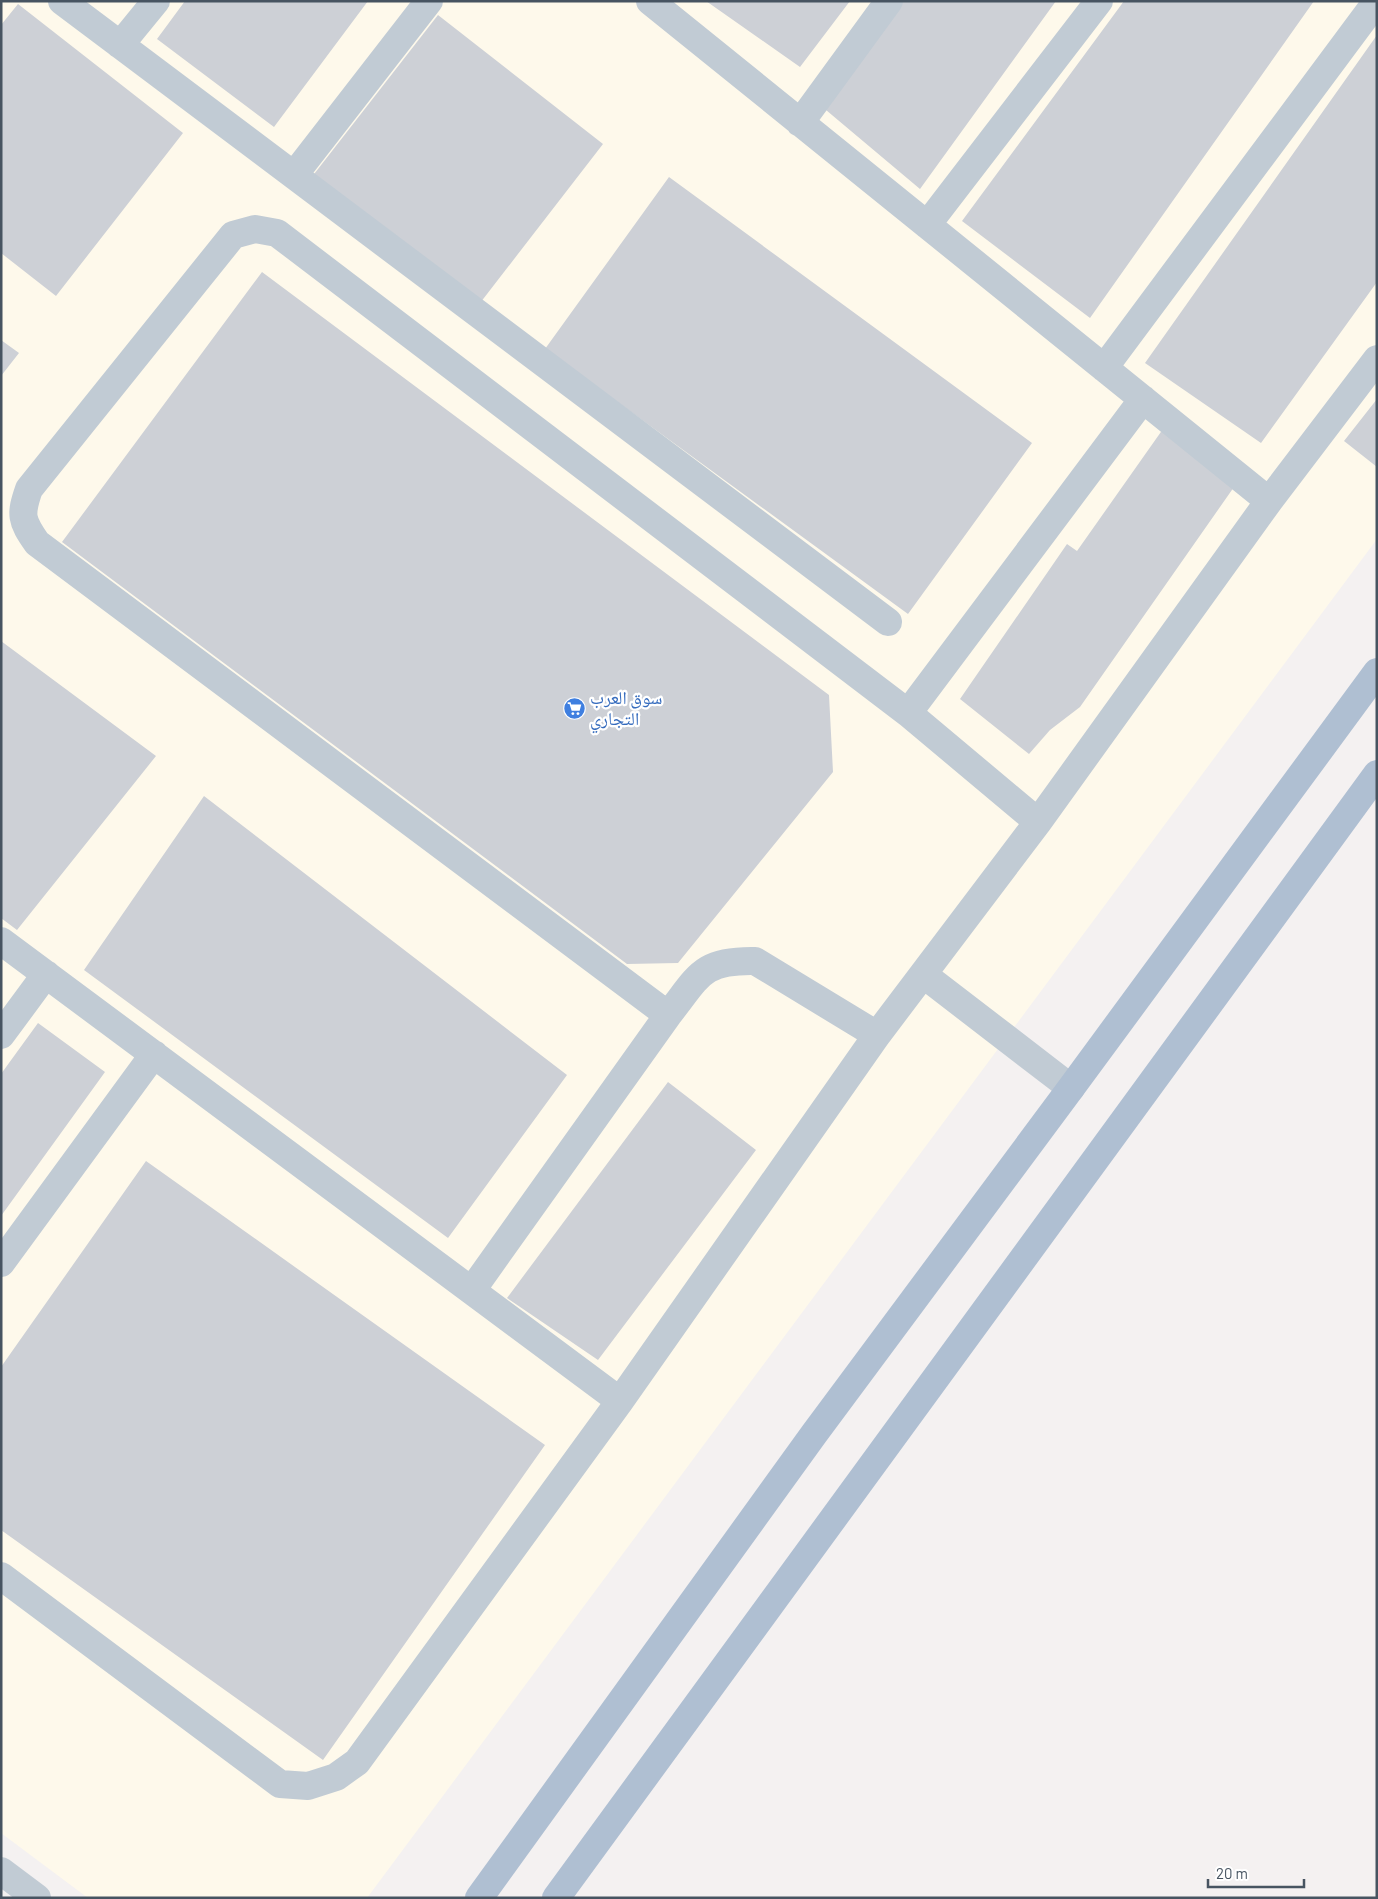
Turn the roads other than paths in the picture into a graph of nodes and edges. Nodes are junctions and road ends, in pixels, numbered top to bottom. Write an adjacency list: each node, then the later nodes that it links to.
1 (62, 1): 8 (lane)
2 (156, 1): 8 (lane)
3 (429, 1): 10 (lane)
4 (650, 1): 9 (lane)
5 (889, 1): 9 (lane)
6 (1099, 1): 11 (lane)
7 (1377, 1): 13 (lane)
8 (120, 45): 10 (lane)
9 (800, 123): 11 (lane)
10 (294, 174): 16 (lane)
11 (927, 225): 13 (lane)
12 (1377, 359): 15 (lane)
13 (1104, 368): 14 (lane)
14 (1143, 400): 15 (lane); 18 (lane)
15 (1269, 502): 20 (lane)
16 (888, 622)
17 (1377, 672): 28 (main road)
18 (908, 713): 20 (lane); 24 (lane)
19 (1377, 774): 36 (main road)
20 (1038, 822): 23 (lane)
21 (1, 941): 22 (lane)
22 (46, 974): 25 (lane); 27 (lane)
23 (924, 975): 26 (lane); 28 (lane)
24 (668, 1015): 26 (lane); 30 (lane)
25 (1, 1035)
26 (878, 1035): 31 (lane)
27 (154, 1054): 29 (lane); 30 (lane)
28 (1071, 1088): 35 (main road)
29 (1, 1263)
30 (472, 1290): 31 (lane)
31 (620, 1401): 32 (lane)
32 (1, 1576)
33 (1, 1871): 34 (lane)
34 (37, 1898)
35 (479, 1898)
36 (556, 1898)

